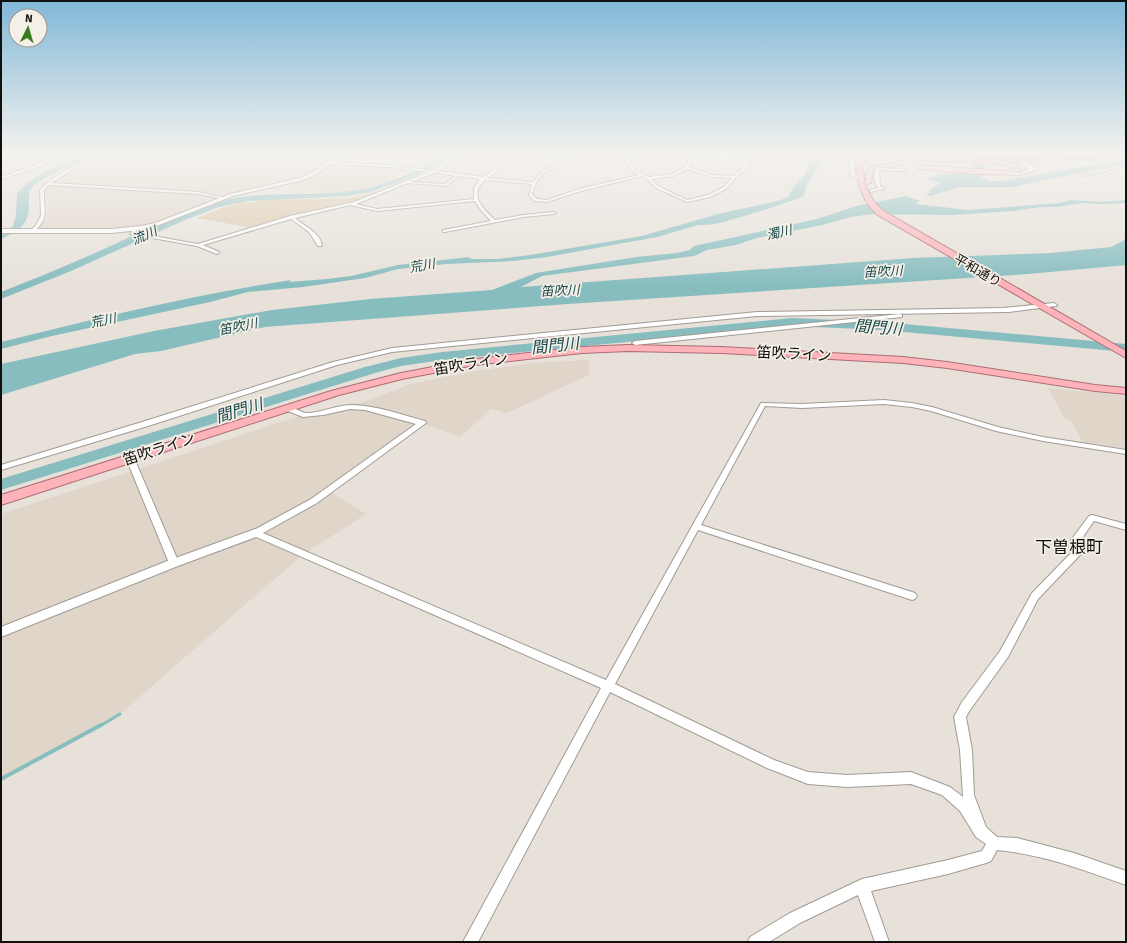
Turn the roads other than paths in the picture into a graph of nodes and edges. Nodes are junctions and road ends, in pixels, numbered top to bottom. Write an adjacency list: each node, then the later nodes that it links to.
1 (42, 197): 19 (street)
2 (219, 197): 11 (street)
3 (227, 197): 11 (street)
4 (370, 197): 13 (street)
5 (476, 197): 12 (street)
6 (532, 197): 7 (street)
7 (560, 197)
8 (678, 197): 9 (street)
9 (703, 197)
10 (871, 197): 24 (highway, 平和通り)
11 (223, 198): 20 (street)
12 (476, 200): 13 (street); 16 (street)
13 (351, 204): 15 (street)
14 (554, 213): 16 (street)
15 (292, 217): 21 (street); 22 (street)
16 (494, 221): 18 (street)
17 (2, 231): 19 (street)
18 (445, 231)
19 (31, 232): 20 (street)
20 (135, 233): 21 (street)
21 (198, 245): 23 (street)
22 (320, 245)
23 (217, 253)
24 (1045, 304): 25 (street); 27 (highway, 平和通り); 27 (highway, 平和通り)
25 (1009, 310): 26 (street); 34 (street)
26 (635, 343)
27 (1122, 350)
28 (1002, 373): 29 (highway); 30 (highway, 笛吹ライン); 31 (highway, 笛吹ライン)
29 (1126, 386)
30 (1126, 391)
31 (288, 408): 33 (highway, 笛吹ライン); 38 (street)
32 (1126, 452): 36 (street)
33 (130, 458): 35 (highway, 笛吹ライン); 39 (street)
34 (1, 468)
35 (1, 500)
36 (696, 526): 40 (street); 42 (street)
37 (1126, 527): 43 (street)
38 (255, 533): 39 (street); 42 (street)
39 (174, 563): 41 (street)
40 (912, 596)
41 (1, 632)
42 (608, 686): 43 (street); 47 (street)
43 (981, 832): 44 (street)
44 (994, 843): 45 (street); 46 (street)
45 (1126, 878)
46 (862, 886): 48 (street); 49 (street)
47 (470, 942)
48 (756, 942)
49 (882, 942)

